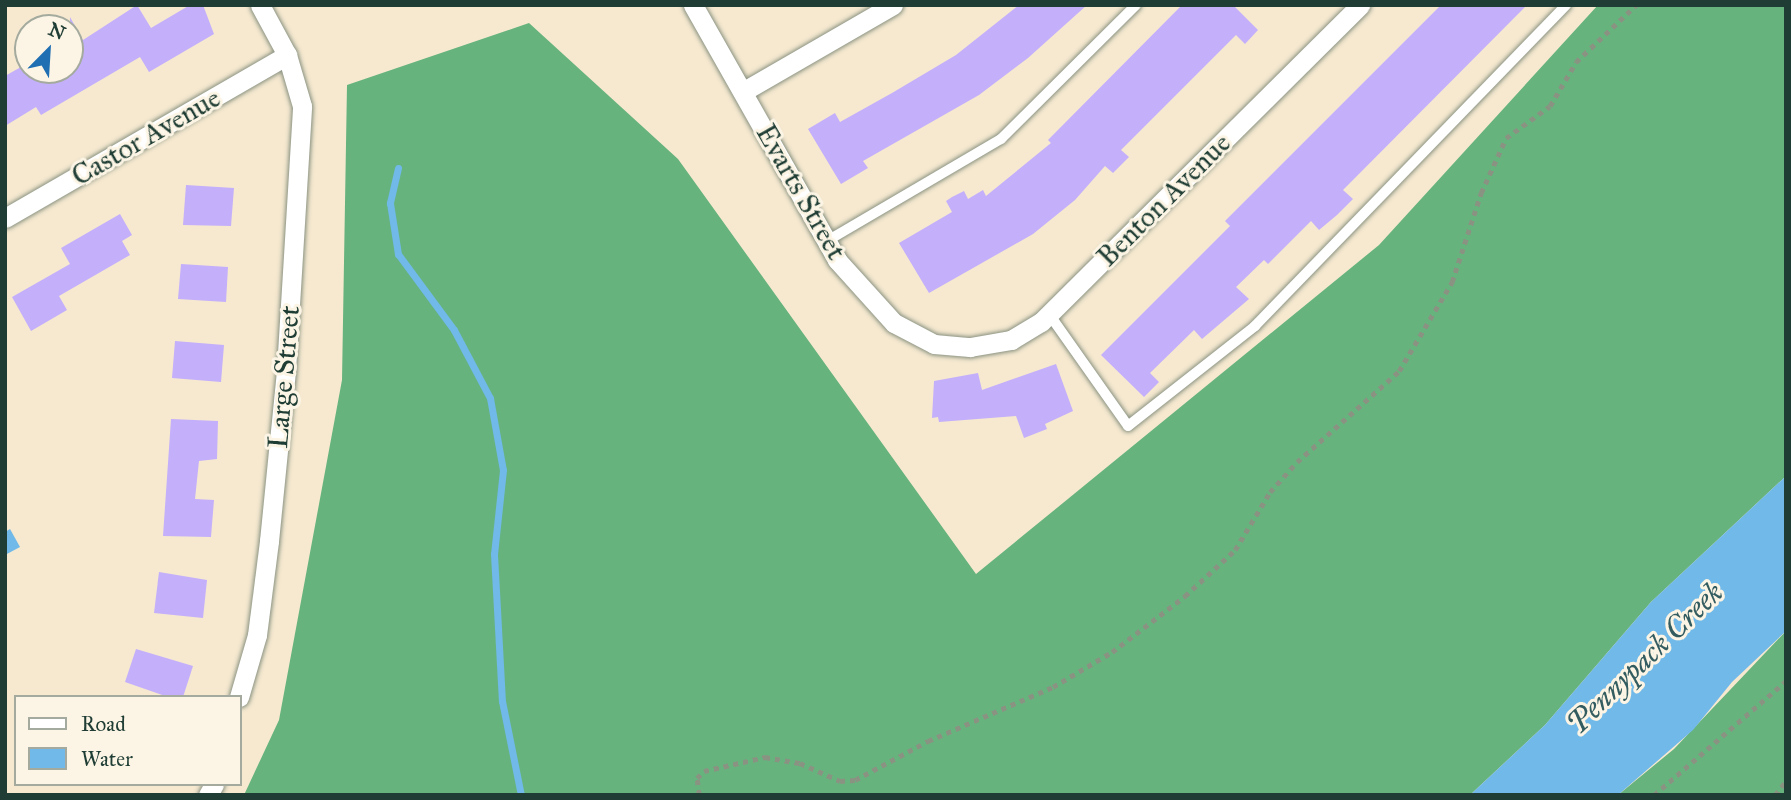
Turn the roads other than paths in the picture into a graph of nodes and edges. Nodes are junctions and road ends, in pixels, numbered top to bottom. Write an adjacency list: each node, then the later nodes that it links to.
1 (260, 5): 7 (street, Large Street)
2 (693, 5): 8 (street, Evarts Street)
3 (893, 5): 8 (street)
4 (1136, 5): 10 (lane)
5 (1360, 5): 11 (street, Benton Avenue)
6 (1566, 5): 11 (lane)
7 (287, 55): 9 (street, Castor Avenue); 13 (street, Large Street)
8 (744, 91): 10 (street, Evarts Street)
9 (5, 218)
10 (827, 241): 12 (street, Evarts Street)
11 (1049, 314): 12 (street, Benton Avenue)
12 (943, 344)
13 (240, 695)

